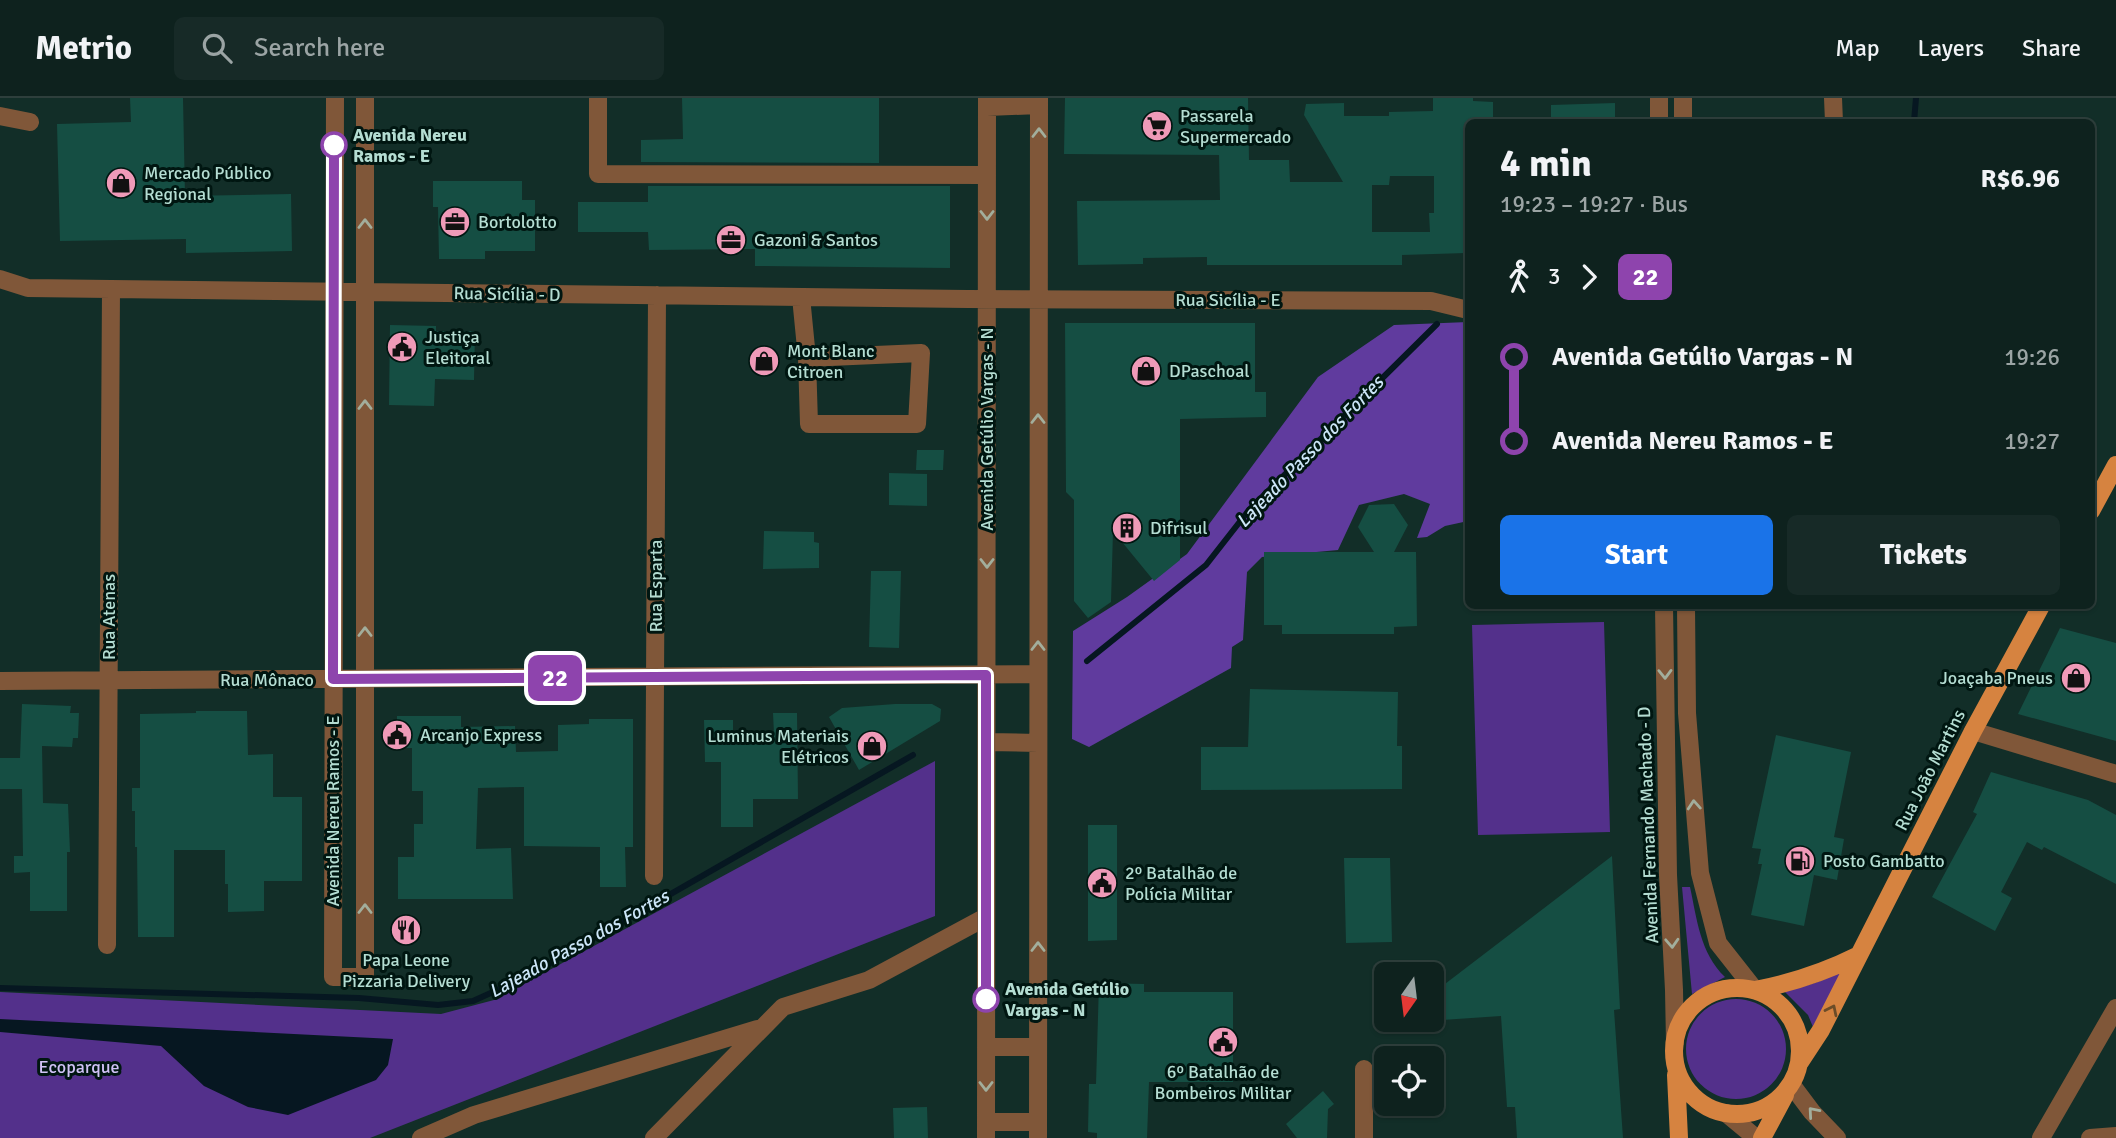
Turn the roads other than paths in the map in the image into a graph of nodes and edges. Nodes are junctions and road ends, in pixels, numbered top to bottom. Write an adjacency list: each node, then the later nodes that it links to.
1 (335, 98): 17 (street, Avenida Nereu Ramos - E)
2 (365, 98): 18 (street, Avenida Nereu Ramos - E, one-way to 2)
3 (598, 98): 14 (street)
4 (1659, 98): 10 (street)
5 (1683, 98): 11 (street)
6 (1833, 98): 12 (street)
7 (987, 102): 8 (street); 14 (street, Avenida Getúlio Vargas - N)
8 (1039, 102): 22 (street, one-way to 8)
9 (0, 116): 13 (street)
10 (1659, 119)
11 (1684, 119)
12 (1834, 119)
13 (30, 122)
14 (987, 175): 21 (street, Avenida Getúlio Vargas - N, one-way to 21)
15 (0, 279): 16 (street, Rua Sicília - D)
16 (111, 289): 17 (street, Rua Sicília - D); 38 (street, Rua Atenas)
17 (334, 292): 18 (street, Rua Sicília - D); 27 (street, Avenida Nereu Ramos - E)
18 (365, 292): 19 (street, Rua Sicília - D); 28 (street, Avenida Nereu Ramos - E, one-way to 18)
19 (657, 295): 20 (street, Rua Sicília - D); 34 (street, Rua Esparta)
20 (801, 297): 21 (street, Rua Sicília - D); 24 (street)
21 (987, 299): 22 (street, Rua Sicília - E); 33 (street, Avenida Getúlio Vargas - N, one-way to 33)
22 (1039, 299): 23 (street, Rua Sicília - E); 32 (street, one-way to 22)
23 (1465, 309)
24 (807, 358): 24 (street)
25 (2116, 465): 26 (main road)
26 (2095, 504)
27 (333, 511): 28 (street); 35 (street, Avenida Nereu Ramos - E)
28 (365, 511): 36 (street, Avenida Nereu Ramos - E, one-way to 28)
29 (1664, 609): 42 (street, Avenida Fernando Machado - D, one-way to 42)
30 (1686, 609): 43 (street)
31 (2039, 609): 39 (main road, Rua João Martins)
32 (1038, 674): 33 (street, Rua Mônaco); 41 (street)
33 (986, 675): 34 (street, Rua Mônaco); 40 (street, Avenida Getúlio Vargas - N)
34 (655, 677): 36 (street, Rua Mônaco); 47 (street, Rua Esparta)
35 (333, 679): 36 (street, Rua Mônaco); 38 (street, Rua Mônaco); 45 (street, Avenida Nereu Ramos - E)
36 (365, 679): 46 (street, Avenida Nereu Ramos - E)
37 (0, 681): 38 (street, Rua Mônaco)
38 (108, 681): 49 (street, Rua Atenas)
39 (1973, 731): 44 (street); 50 (main road, Rua João Martins)
40 (986, 742): 41 (street); 48 (street, Avenida Getúlio Vargas - N)
41 (1038, 743): 56 (street, one-way to 41)
42 (1666, 759): 43 (street); 54 (street, Avenida Fernando Machado - D, one-way to 54)
43 (1691, 760): 51 (street, one-way to 43)
44 (2116, 774)
45 (333, 819): 46 (street); 46 (street, Avenida Nereu Ramos - E, one-way to 46)
46 (365, 819)
47 (654, 876)
48 (986, 917): 53 (street); 55 (street, Avenida Getúlio Vargas - N)
49 (107, 945)
50 (1859, 955): 51 (main road); 57 (main road, Rua João Martins, one-way to 50)
51 (1755, 990): 54 (main road); 57 (main road)
52 (2116, 1009): 72 (street)
53 (761, 1028): 65 (street); 66 (street)
54 (1675, 1042): 58 (main road)
55 (986, 1046): 56 (street); 62 (street, Avenida Getúlio Vargas - N, one-way to 62)
56 (1038, 1047): 63 (street)
57 (1800, 1062): 60 (main road)
58 (1675, 1064): 61 (main road); 68 (main road)
59 (1364, 1069): 67 (street)
60 (1791, 1084): 61 (main road); 70 (main road); 71 (street, one-way to 60)
61 (1726, 1113): 69 (street)
62 (986, 1130): 63 (street)
63 (1038, 1130)
64 (2116, 1136): 73 (street)
65 (421, 1138)
66 (654, 1138)
67 (1364, 1138)
68 (1679, 1138)
69 (1756, 1138)
70 (1762, 1138)
71 (1838, 1138)
72 (2041, 1138)
73 (2090, 1138)

